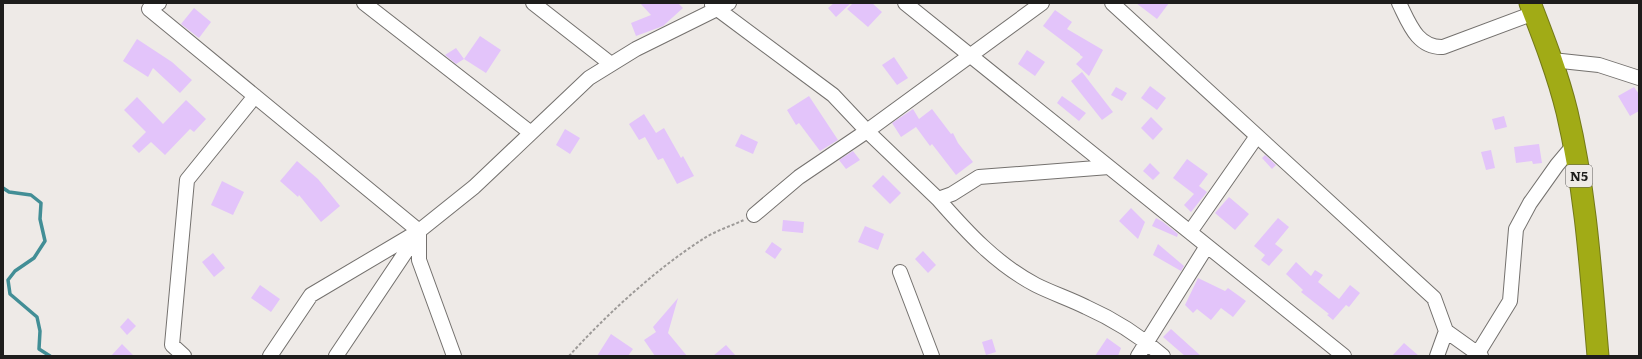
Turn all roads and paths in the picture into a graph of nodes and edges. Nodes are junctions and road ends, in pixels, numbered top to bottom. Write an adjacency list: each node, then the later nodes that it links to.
1 (158, 3): 14 (street)
2 (364, 3): 16 (street)
3 (533, 3): 12 (street)
4 (905, 3): 10 (street)
5 (1042, 3): 10 (street)
6 (1112, 3): 17 (street)
7 (1399, 3): 9 (street)
8 (719, 5): 12 (street); 15 (street)
9 (1532, 8): 11 (highway, N5)
10 (969, 55): 15 (street); 19 (street)
11 (1552, 60): 13 (street); 18 (highway, N5)
12 (611, 64): 16 (street)
13 (1639, 78)
14 (255, 96): 22 (street); 29 (street)
15 (867, 131): 20 (street); 21 (street)
16 (531, 133): 22 (street)
17 (1257, 136): 23 (street); 26 (street)
18 (1573, 146): 28 (street); 39 (highway, N5)
19 (1109, 167): 20 (street); 23 (street)
20 (938, 199): 27 (street)
21 (754, 215): 33 (path)
22 (420, 231): 30 (street); 31 (street); 32 (street)
23 (1190, 232): 24 (street)
24 (1207, 246): 27 (street); 37 (street)
25 (900, 272): 34 (street)
26 (1446, 331): 28 (street); 38 (street)
27 (1147, 342): 35 (street); 36 (street)
28 (1480, 355)
29 (184, 356)
30 (270, 356)
31 (336, 356)
32 (454, 356)
33 (569, 356)
34 (932, 356)
35 (1138, 356)
36 (1163, 356)
37 (1344, 356)
38 (1437, 356)
39 (1598, 356)

